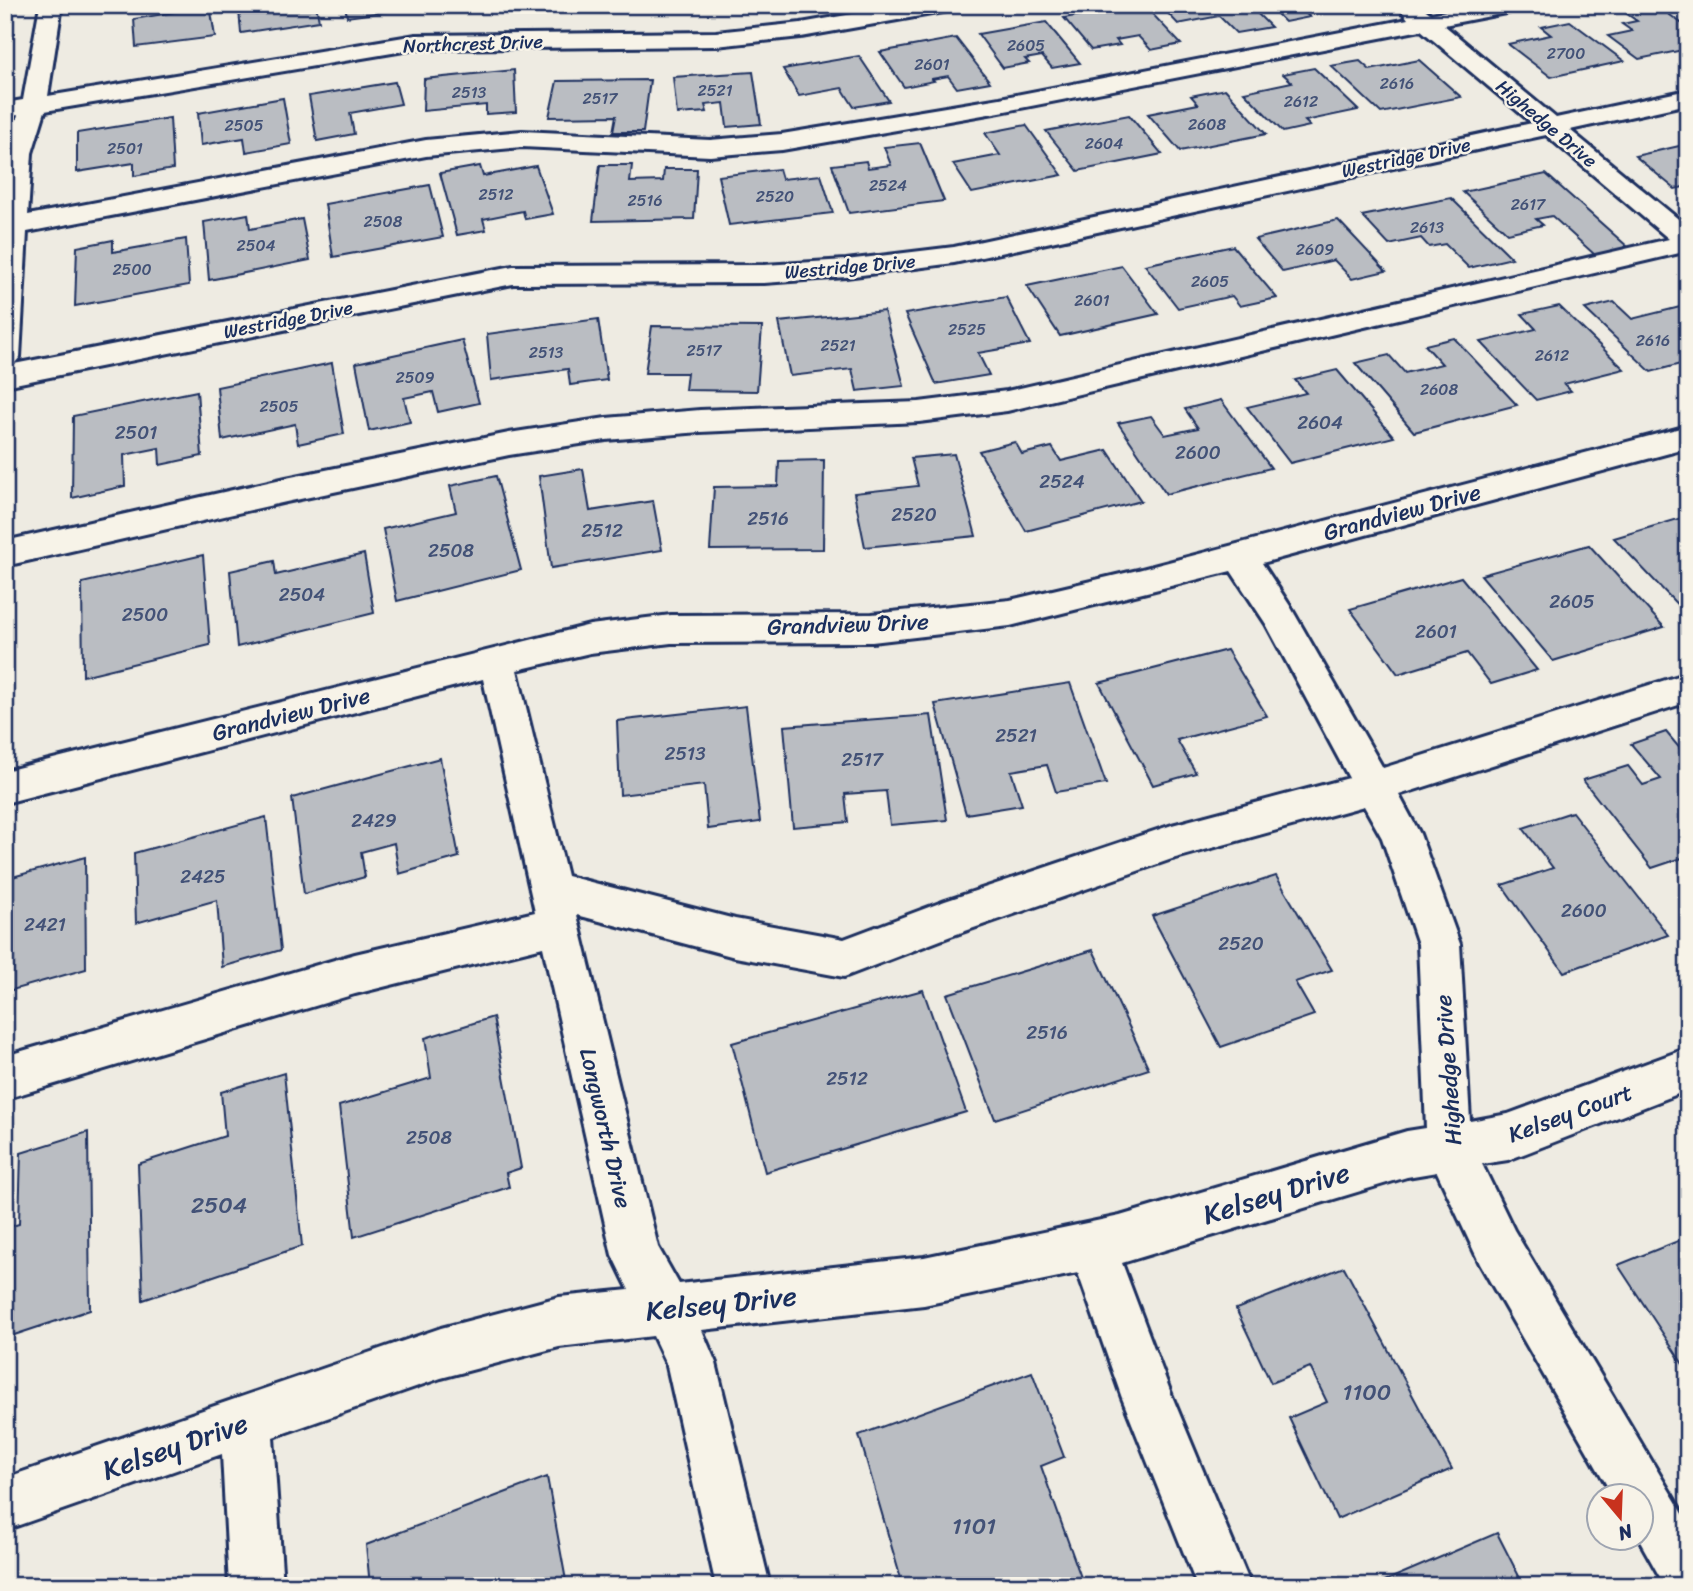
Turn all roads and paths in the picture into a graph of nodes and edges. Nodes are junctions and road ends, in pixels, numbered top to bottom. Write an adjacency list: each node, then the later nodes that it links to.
1 (51, 5): 7 (street)
2 (943, 5): 7 (street, Northcrest Drive)
3 (1406, 5): 5 (street, Highedge Drive)
4 (1513, 5): 5 (street)
5 (1428, 23): 9 (street, Highedge Drive); 10 (street)
6 (1688, 97): 9 (street, Westridge Drive)
7 (34, 105): 8 (street, Northcrest Drive); 10 (street)
8 (5, 110)
9 (1551, 126): 11 (street, Highedge Drive); 13 (street, Westridge Drive)
10 (10, 227): 12 (street)
11 (1688, 242): 15 (street)
12 (5, 357)
13 (5, 376)
14 (1688, 437): 16 (street, Grandview Drive)
15 (5, 554)
16 (1239, 555): 17 (street, Grandview Drive); 20 (street, Highedge Drive)
17 (497, 661): 19 (street, Grandview Drive); 21 (street, Longworth Drive)
18 (1688, 687): 20 (street)
19 (5, 787)
20 (1374, 787): 21 (street); 24 (street, Highedge Drive)
21 (554, 907): 23 (street); 26 (street, Longworth Drive)
22 (1688, 1069): 24 (street, Kelsey Court)
23 (5, 1077)
24 (1449, 1146): 25 (street, Kelsey Drive); 29 (street, Highedge Drive)
25 (1092, 1246): 26 (street, Kelsey Drive); 32 (street)
26 (666, 1309): 27 (street, Kelsey Drive); 31 (street, Longworth Drive)
27 (246, 1421): 28 (street, Kelsey Drive); 30 (street)
28 (5, 1504)
29 (1688, 1574)
30 (256, 1586)
31 (743, 1586)
32 (1224, 1586)

